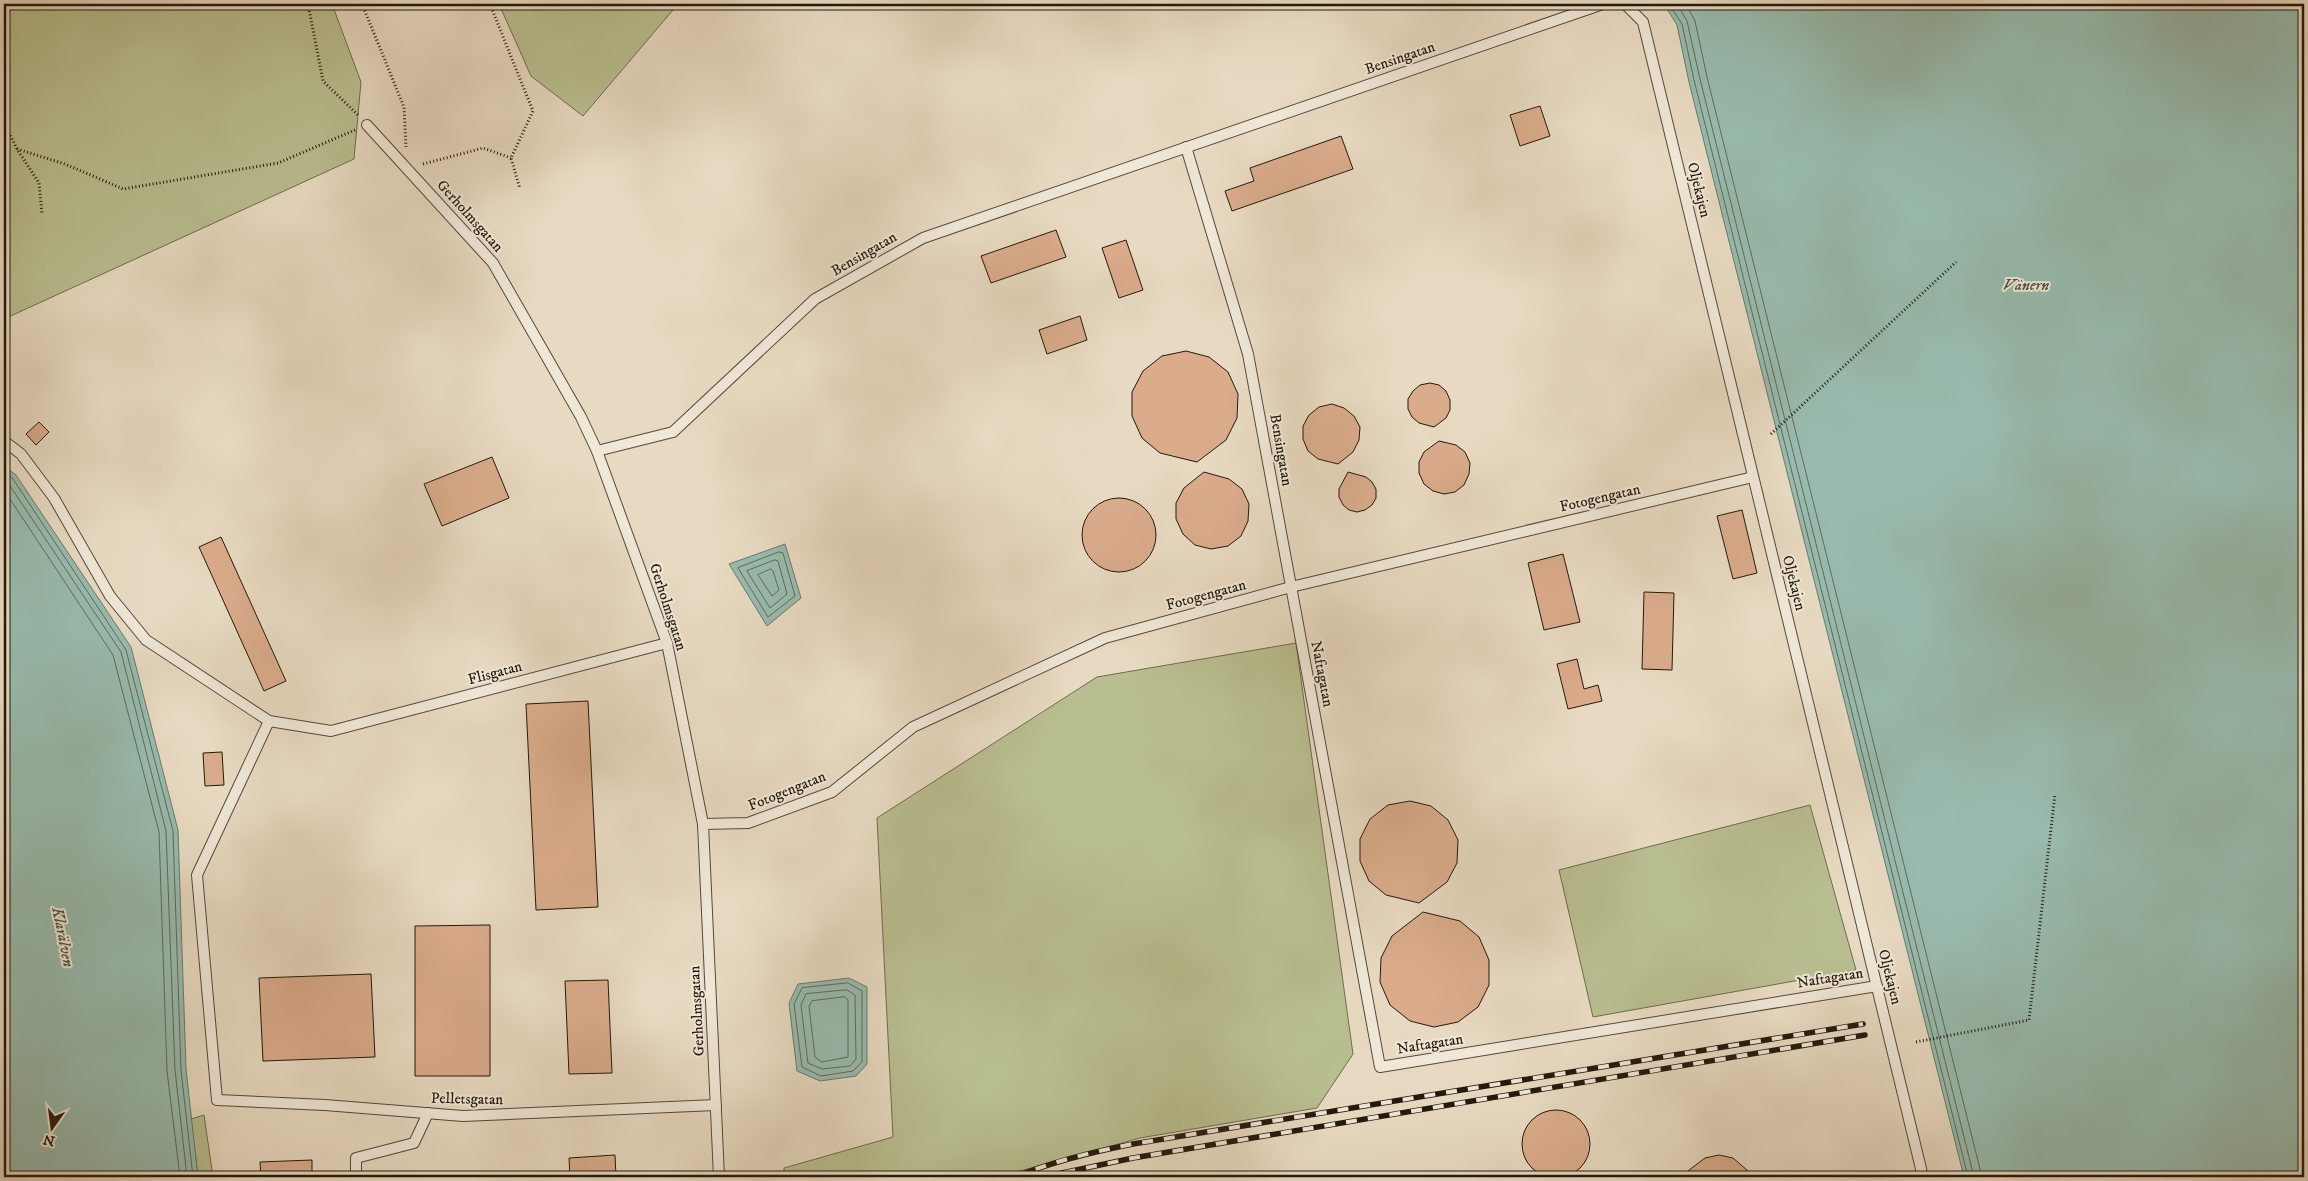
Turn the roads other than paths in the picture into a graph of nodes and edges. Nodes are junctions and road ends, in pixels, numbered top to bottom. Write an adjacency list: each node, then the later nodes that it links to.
1 (1625, 4): 3 (lane, Bensingatan); 6 (lane, Oljekajen)
2 (368, 125): 5 (lane, Gerholmsgatan)
3 (1186, 147): 5 (lane, Bensingatan); 7 (lane, Bensingatan)
4 (4, 441): 9 (lane)
5 (598, 451): 8 (lane, Gerholmsgatan)
6 (1753, 477): 7 (lane, Fotogengatan); 11 (lane, Oljekajen)
7 (1291, 587): 10 (lane, Fotogengatan); 11 (lane, Naftagatan)
8 (667, 643): 9 (lane, Flisgatan); 10 (lane, Gerholmsgatan)
9 (268, 721): 13 (lane, Pelletsgatan)
10 (703, 824): 12 (lane, Gerholmsgatan)
11 (1877, 986): 16 (lane, Oljekajen)
12 (716, 1105): 13 (lane, Pelletsgatan); 15 (lane, Gerholmsgatan)
13 (428, 1113): 14 (lane)
14 (356, 1177)
15 (719, 1177)
16 (1923, 1177)

